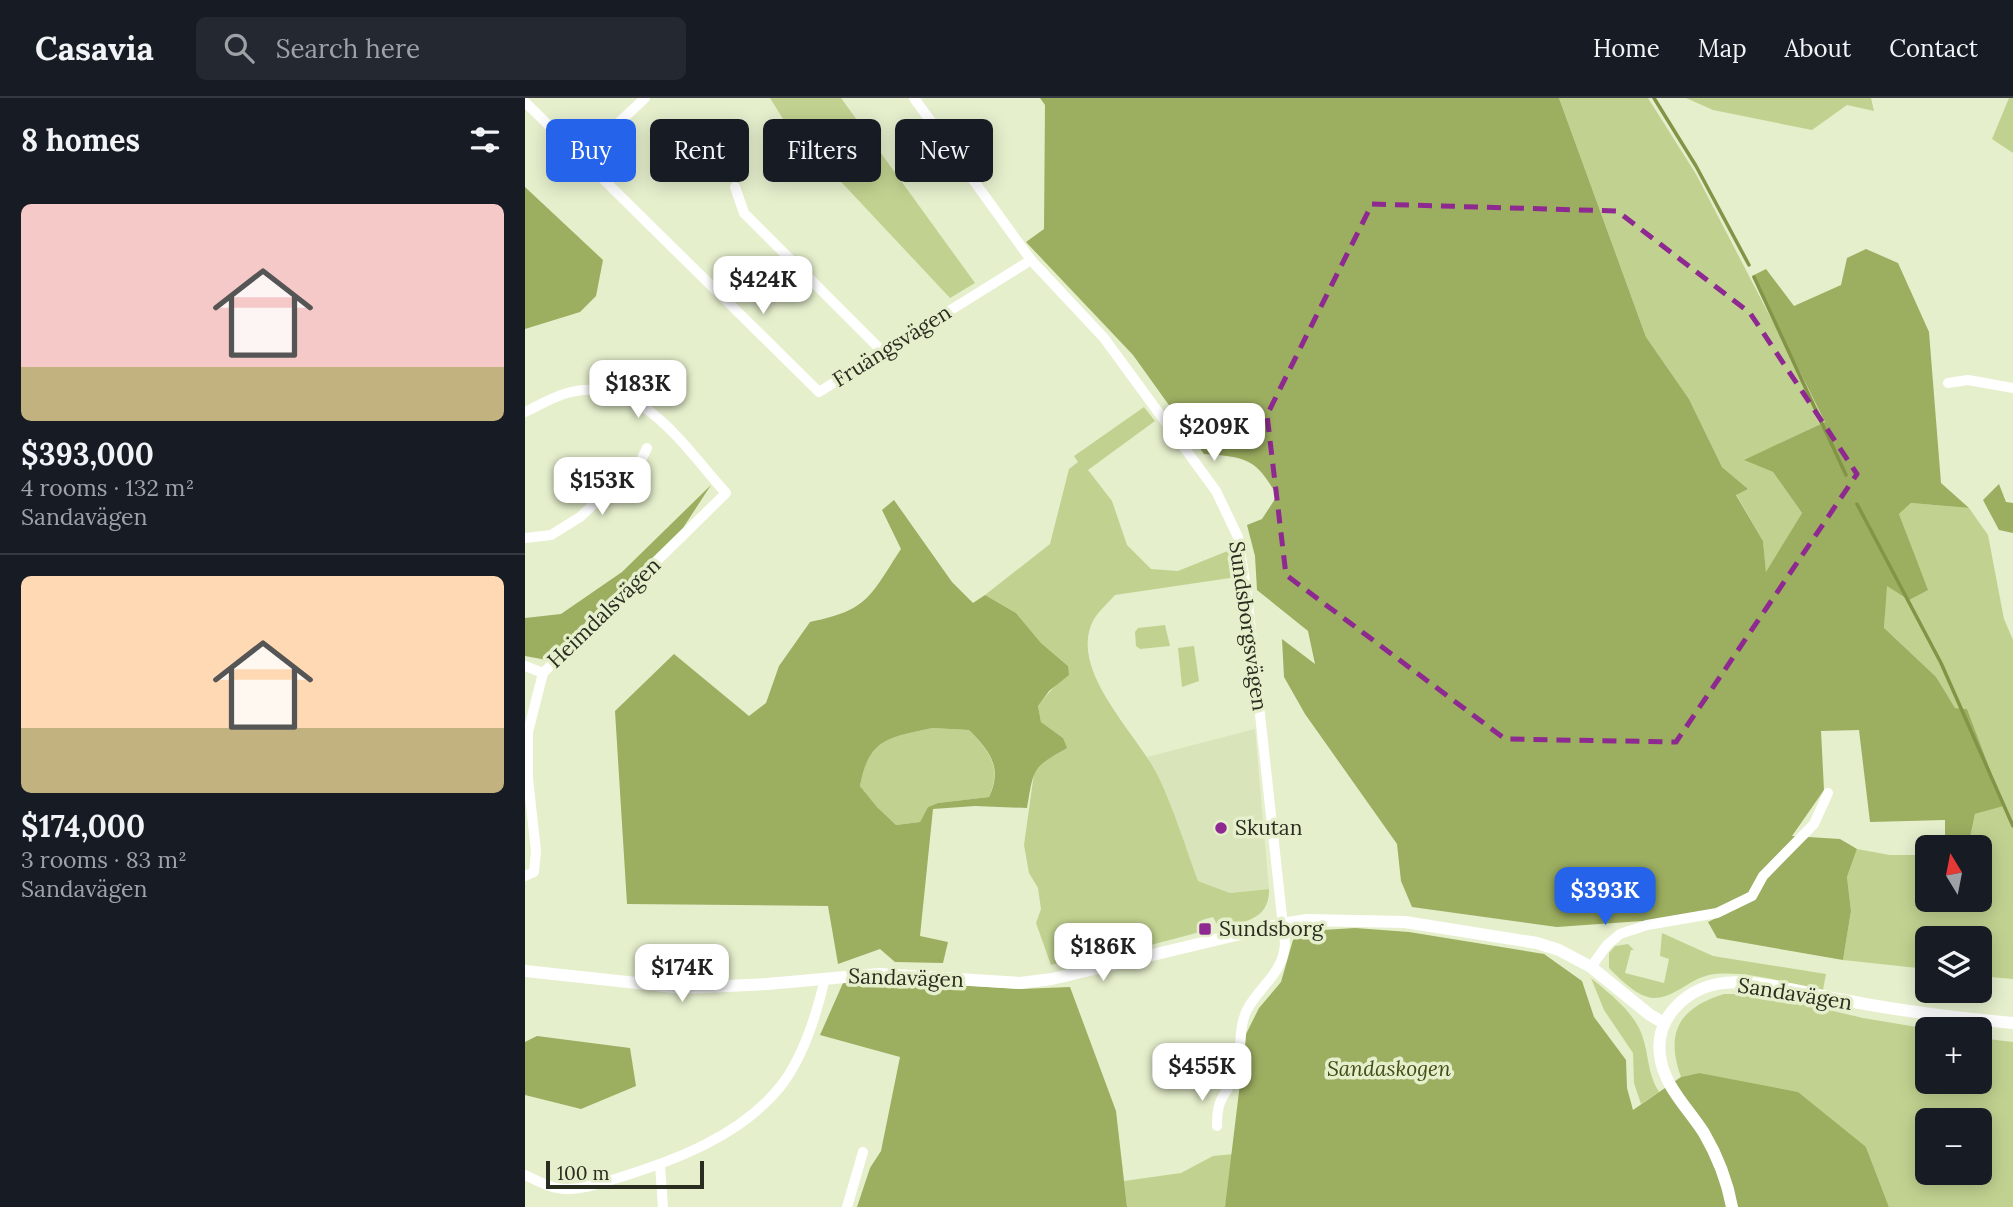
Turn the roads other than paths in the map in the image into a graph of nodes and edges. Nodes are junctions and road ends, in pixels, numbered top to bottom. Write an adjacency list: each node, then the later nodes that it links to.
1 (645, 98): 4 (street)
2 (914, 98): 8 (street, Sundsborgsvägen)
3 (525, 102): 5 (street, Fruängsvägen)
4 (623, 119)
5 (546, 124)
6 (604, 182): 9 (street, Fruängsvägen)
7 (735, 187): 9 (street)
8 (1031, 260): 9 (street, Fruängsvägen); 20 (street, Sundsborgsvägen)
9 (883, 352)
10 (1948, 383): 11 (street)
11 (2013, 388)
12 (525, 412): 16 (street, Heimdalsvägen)
13 (647, 448): 14 (street)
14 (525, 538)
15 (525, 666): 16 (street)
16 (543, 673): 17 (street, Heimdalsvägen)
17 (526, 779): 19 (street, Heimdalsvägen)
18 (1828, 793): 21 (street)
19 (525, 876)
20 (1282, 923): 21 (street, Sandavägen); 23 (street, Sandavägen); 26 (street)
21 (1591, 967): 24 (street, Sandavägen)
22 (525, 971): 23 (street, Sandavägen)
23 (825, 978): 28 (street)
24 (1664, 1023): 25 (street, Sandavägen); 32 (street)
25 (2013, 1023)
26 (1217, 1126)
27 (863, 1152): 31 (street)
28 (660, 1165): 29 (street); 30 (street)
29 (525, 1175)
30 (663, 1207)
31 (847, 1207)
32 (1732, 1207)

